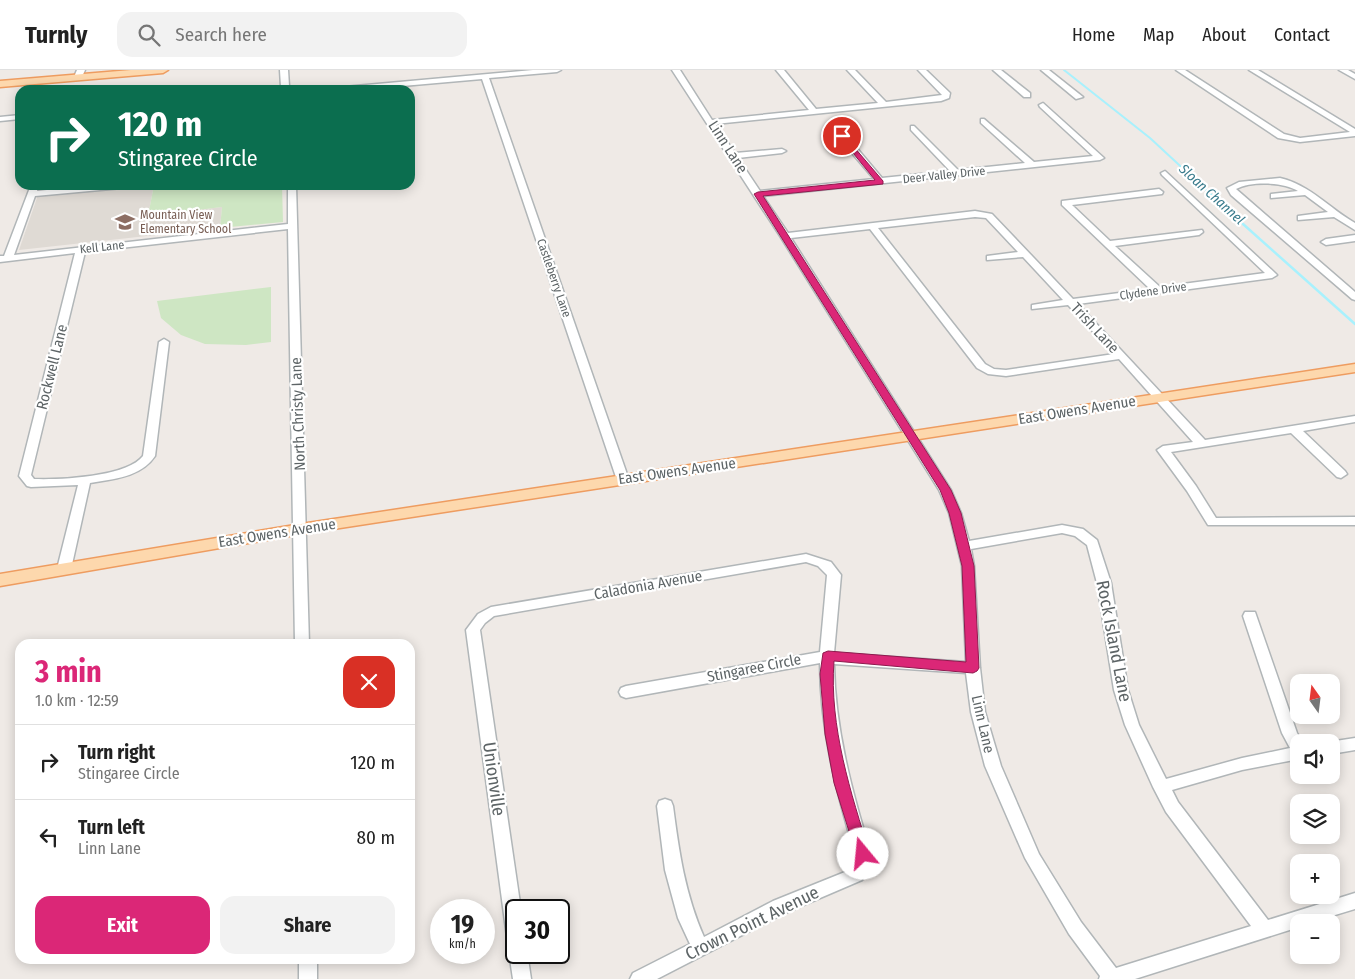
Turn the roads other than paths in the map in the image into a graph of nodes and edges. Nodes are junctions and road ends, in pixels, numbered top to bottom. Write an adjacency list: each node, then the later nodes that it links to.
1 (163, 70): 15 (main road)
2 (284, 70): 19 (street)
3 (293, 70): 20 (street)
4 (557, 70): 16 (street)
5 (676, 70): 30 (street, Linn Lane)
6 (780, 70): 26 (street)
7 (852, 70): 24 (street)
8 (922, 70): 24 (street)
9 (997, 70): 22 (street)
10 (1045, 70): 23 (street)
11 (1181, 70): 32 (street)
12 (1253, 70): 32 (street)
13 (1343, 70): 14 (street); 17 (street)
14 (1347, 70)
15 (80, 74): 18 (main road)
16 (485, 76): 21 (street); 74 (street, Castleberry Lane)
17 (1355, 76)
18 (0, 84)
19 (285, 85)
20 (290, 85)
21 (387, 85)
22 (1027, 95)
23 (1079, 97)
24 (883, 104): 26 (street)
25 (1043, 105): 36 (street, Deer Valley Drive)
26 (814, 111): 30 (street)
27 (15, 118): 28 (street)
28 (0, 119)
29 (984, 121): 36 (street)
30 (711, 122): 35 (street, Linn Lane)
31 (914, 128): 38 (street)
32 (1355, 133)
33 (842, 136): 39 (street)
34 (782, 151): 35 (street)
35 (734, 156): 44 (street, Linn Lane)
36 (1032, 165): 38 (street, Deer Valley Drive)
37 (1165, 173): 60 (street, Clydene Drive)
38 (957, 174): 39 (street, Deer Valley Drive)
39 (880, 182): 44 (street, Deer Valley Drive)
40 (33, 190): 58 (street)
41 (292, 190): 48 (street, North Christy Lane)
42 (1159, 192): 55 (street)
43 (1308, 192): 45 (street); 46 (street); 61 (street)
44 (758, 194): 52 (street, Linn Lane)
45 (1274, 196)
46 (1334, 214): 47 (street); 50 (street)
47 (1301, 218)
48 (293, 226): 56 (street, Kell Lane); 76 (street, North Christy Lane)
49 (872, 226): 52 (street); 57 (street, Trish Lane); 65 (street)
50 (1355, 227)
51 (1199, 232): 55 (street)
52 (785, 236): 70 (street, Linn Lane)
53 (1355, 238): 54 (street)
54 (1326, 242)
55 (1108, 244): 60 (street)
56 (82, 249): 58 (street, Kell Lane); 73 (street, Rockwell Lane)
57 (1026, 254): 59 (street); 62 (street, Trish Lane)
58 (4, 258)
59 (990, 258)
60 (1158, 290): 62 (street, Clydene Drive)
61 (1355, 298)
62 (1071, 302): 63 (street, Clydene Drive); 65 (street, Trish Lane)
63 (1035, 307)
64 (164, 342): 73 (street)
65 (1121, 356): 67 (street, Trish Lane)
66 (1355, 368): 67 (main road, East Owens Avenue)
67 (1160, 397): 70 (main road, East Owens Avenue); 71 (street, Trish Lane)
68 (1355, 419): 69 (street)
69 (1294, 429): 71 (street); 72 (street)
70 (910, 437): 74 (main road, East Owens Avenue); 77 (street, Linn Lane)
71 (1202, 444): 75 (street)
72 (1341, 474)
73 (85, 479): 78 (street)
74 (623, 480): 76 (main road, East Owens Avenue)
75 (1355, 521)
76 (301, 528): 78 (main road, East Owens Avenue); 82 (street, North Christy Lane)
77 (964, 546): 84 (street, Linn Lane); 90 (street, Rock Island Lane)
78 (64, 569): 79 (main road, East Owens Avenue)
79 (0, 580)
80 (1250, 616): 86 (street)
81 (478, 621): 83 (street, Caladonia Avenue); 92 (street, Unionville)
82 (302, 639)
83 (828, 656): 84 (street, Stingaree Circle); 85 (street, Stingaree Circle); 95 (street, Crown Point Avenue)
84 (973, 668): 101 (street, Linn Lane)
85 (626, 692)
86 (1290, 734)
87 (1355, 744): 88 (street)
88 (1340, 746)
89 (1290, 754): 90 (street)
90 (1161, 787): 94 (street, Rock Island Lane)
91 (664, 806): 95 (street)
92 (511, 899)
93 (1355, 901): 94 (street)
94 (1263, 928): 101 (street)
95 (700, 946): 100 (street, Crown Point Avenue)
96 (308, 964): 98 (street)
97 (520, 964): 99 (street)
98 (308, 979)
99 (522, 979)
100 (639, 979)
101 (1111, 979)

